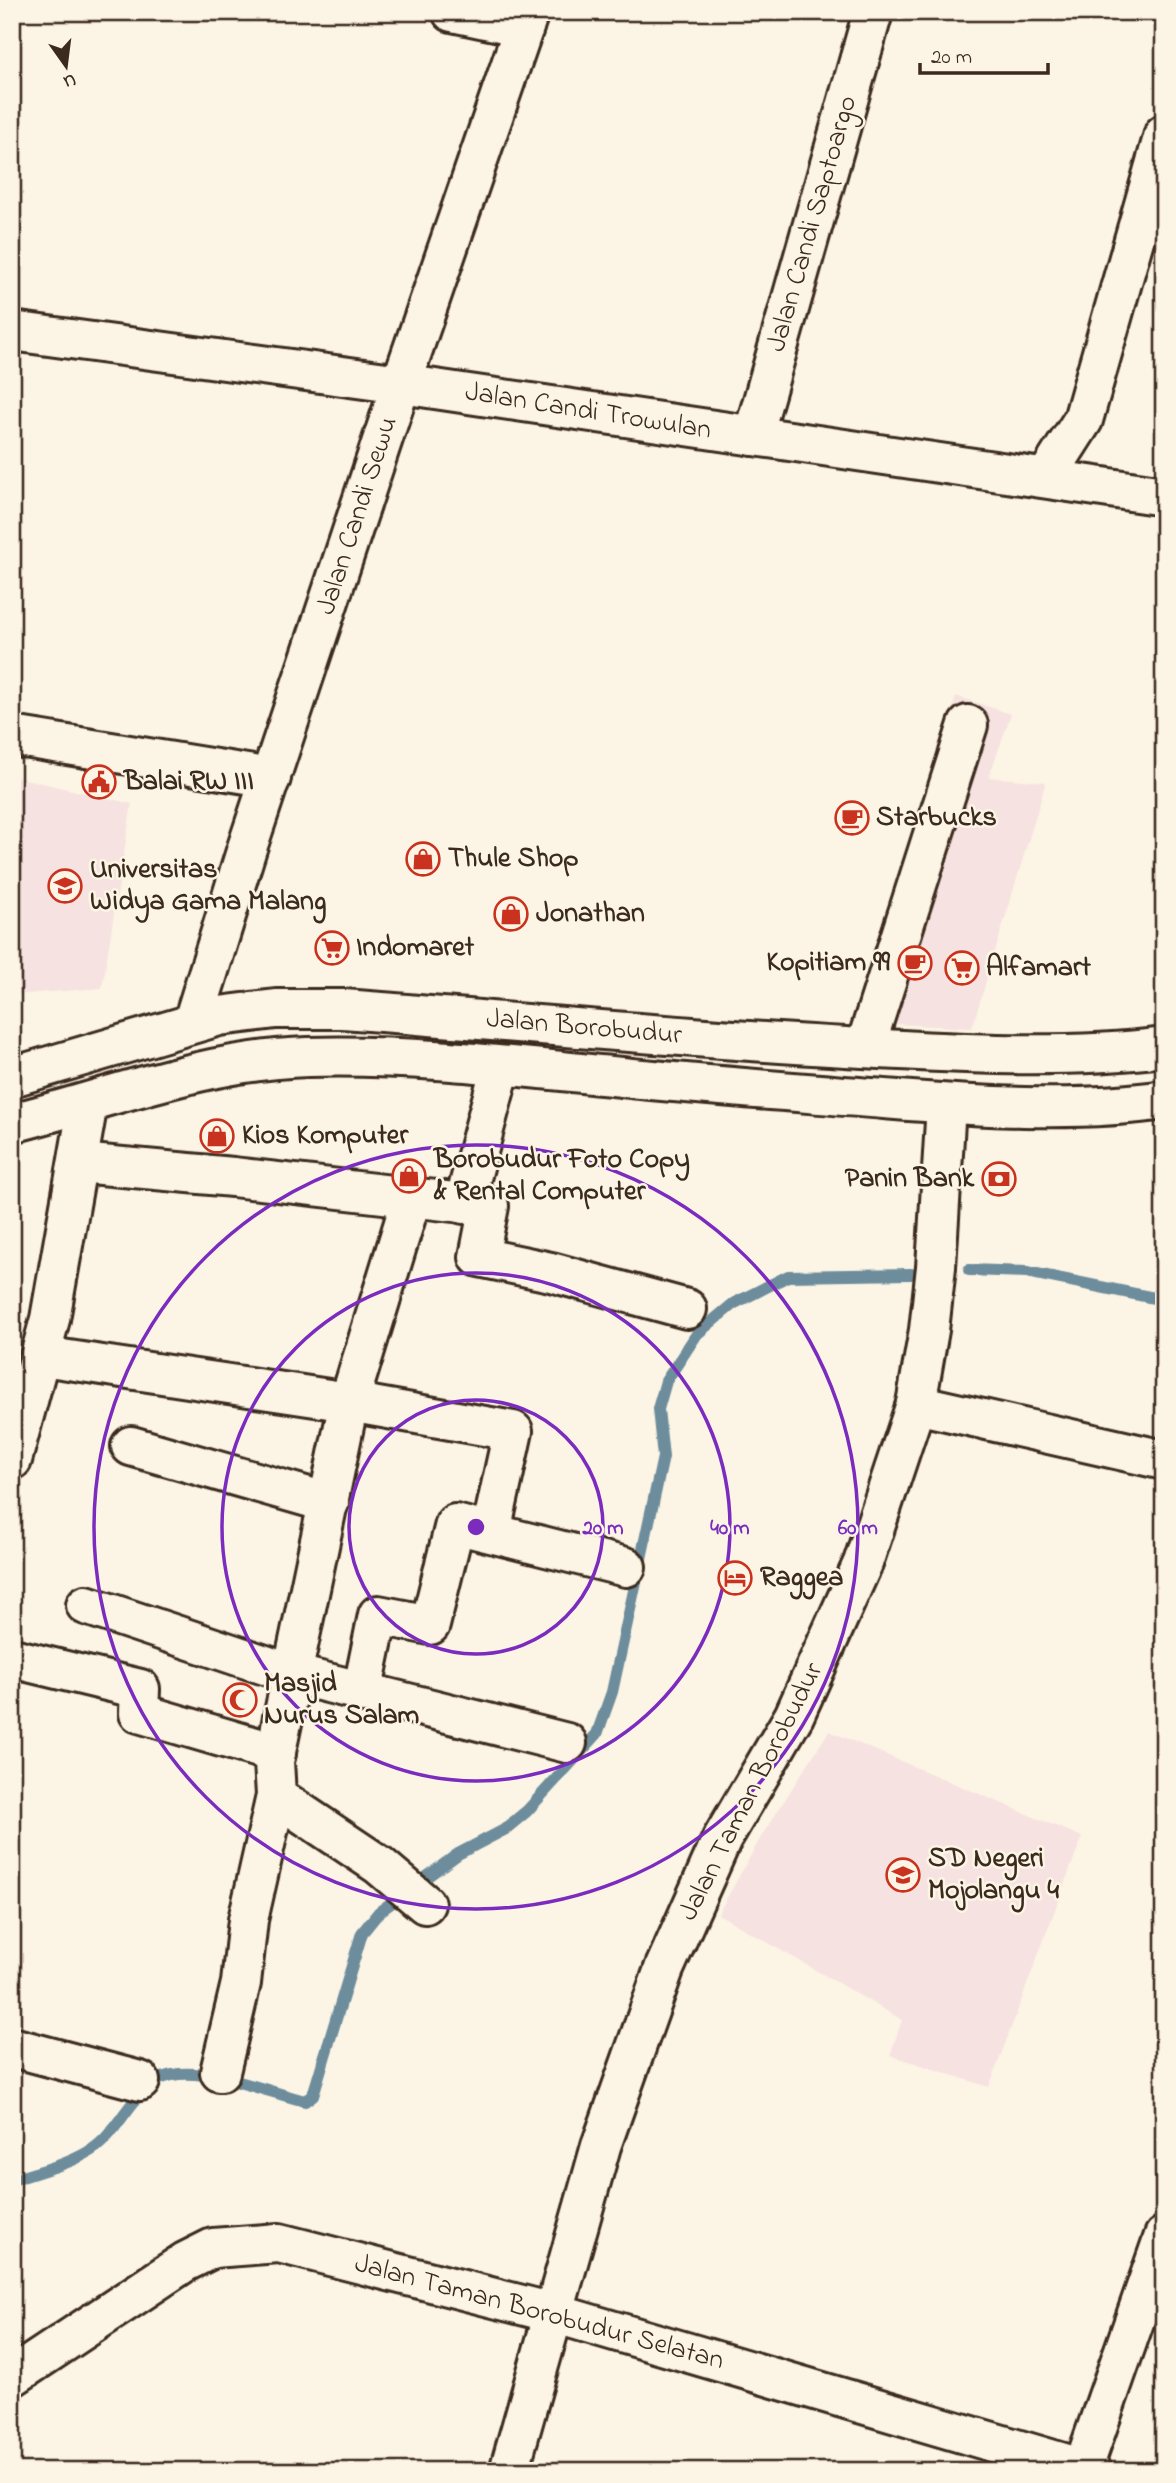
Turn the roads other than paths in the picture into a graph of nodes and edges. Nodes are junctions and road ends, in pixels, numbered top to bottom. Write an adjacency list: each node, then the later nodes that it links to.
1 (452, 12): 3 (street)
2 (873, 12): 8 (street, Jalan Candi Saptoargo)
3 (527, 20): 6 (street, Jalan Candi Sewu)
4 (1164, 134): 7 (street)
5 (12, 331): 6 (street, Jalan Candi Trowulan)
6 (401, 384): 8 (street, Jalan Candi Trowulan); 14 (street, Jalan Candi Sewu)
7 (1083, 420): 9 (street); 10 (street)
8 (753, 436): 9 (street, Jalan Candi Trowulan)
9 (1046, 478): 10 (street, Jalan Candi Trowulan)
10 (1101, 486): 11 (street, Jalan Candi Trowulan)
11 (1164, 496)
12 (968, 724): 17 (street)
13 (12, 736): 14 (street)
14 (271, 779): 15 (street, Jalan Candi Sewu)
15 (193, 1022): 17 (street, Jalan Borobudur); 19 (street, Jalan Borobudur)
16 (1164, 1047): 17 (street, Jalan Borobudur)
17 (865, 1048)
18 (501, 1066): 21 (street, Jalan Borobudur); 22 (street, Jalan Borobudur); 26 (street)
19 (12, 1077)
20 (1164, 1100): 22 (street, Jalan Borobudur)
21 (88, 1103): 23 (street, Jalan Borobudur); 24 (street)
22 (946, 1105): 30 (street, Jalan Taman Borobudur)
23 (12, 1122)
24 (79, 1163): 25 (street); 28 (street)
25 (412, 1197): 26 (street); 29 (street)
26 (464, 1204): 27 (street)
27 (687, 1309)
28 (41, 1356): 29 (street); 32 (street)
29 (349, 1402): 34 (street); 35 (street)
30 (916, 1404): 33 (street); 49 (street, Jalan Taman Borobudur)
31 (131, 1446): 34 (street)
32 (12, 1460)
33 (1164, 1460)
34 (329, 1503): 39 (street)
35 (491, 1532): 36 (street); 40 (street)
36 (626, 1567)
37 (86, 1605): 39 (street)
38 (12, 1658): 42 (street)
39 (292, 1674): 40 (street); 42 (street)
40 (362, 1693): 41 (street)
41 (567, 1743)
42 (276, 1753): 43 (street)
43 (276, 1796): 44 (street); 46 (street)
44 (413, 1894)
45 (12, 2047): 47 (street)
46 (220, 2072)
47 (140, 2081)
48 (1164, 2236): 51 (street)
49 (553, 2313): 50 (street, Jalan Taman Borobudur Selatan); 51 (street, Jalan Taman Borobudur Selatan); 52 (street, Jalan Taman Borobudur)
50 (12, 2377)
51 (1087, 2469)
52 (509, 2471)

